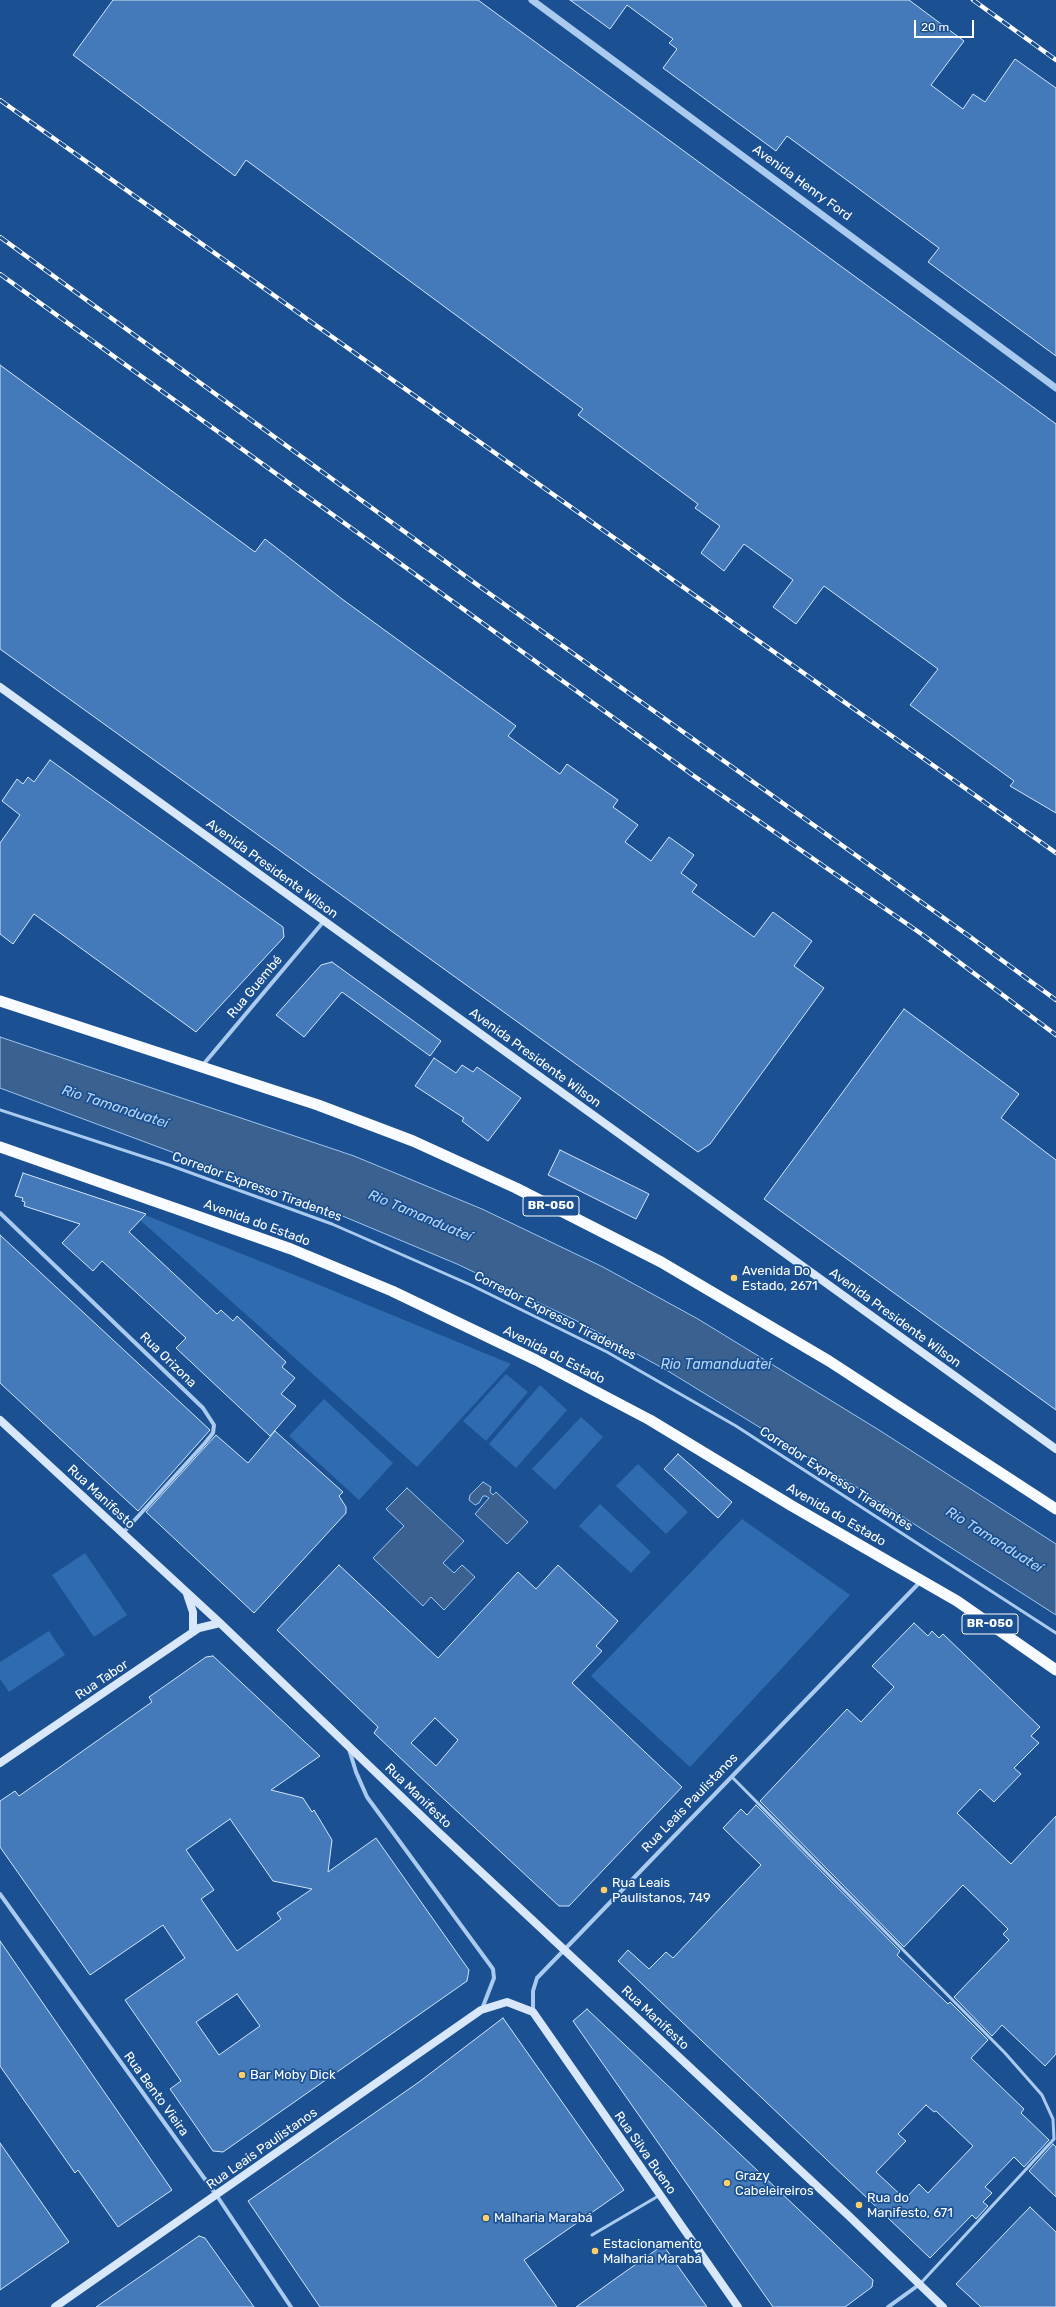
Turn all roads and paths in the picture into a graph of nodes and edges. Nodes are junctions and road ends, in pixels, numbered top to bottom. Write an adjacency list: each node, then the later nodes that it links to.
1 (532, 0): 2 (street, Avenida Henry Ford)
2 (1056, 388)
3 (0, 687): 4 (main road, Avenida Presidente Wilson)
4 (324, 921): 6 (street, Rua Guembé); 11 (main road, Avenida Presidente Wilson)
5 (0, 1000): 6 (highway, BR-050)
6 (202, 1066): 12 (highway, BR-050)
7 (0, 1110): 18 (lane, Corredor Expresso Tiradentes)
8 (0, 1147): 14 (highway, Avenida do Estado / BR-050)
9 (0, 1213): 13 (street, Rua Orizona)
10 (0, 1420): 13 (main road, Rua Manifesto)
11 (1056, 1449)
12 (1056, 1509)
13 (122, 1534): 15 (main road, Rua Manifesto)
14 (922, 1581): 19 (highway, Avenida do Estado / BR-050); 22 (street, Rua Leais Paulistanos)
15 (186, 1592): 16 (main road, Rua Manifesto); 17 (main road, Rua Manifesto)
16 (220, 1623): 17 (main road, Rua Tabor); 20 (main road, Rua Manifesto)
17 (193, 1632): 21 (main road, Rua Tabor)
18 (1056, 1633)
19 (1056, 1670)
20 (348, 1747): 24 (main road, Rua Manifesto); 25 (street, Rua Manifesto)
21 (0, 1763)
22 (732, 1777): 24 (street, Rua Leais Paulistanos); 30 (lane)
23 (0, 1894): 28 (street, Rua Bento Vieira)
24 (566, 1951): 26 (street, Rua Leais Paulistanos); 30 (main road, Rua Manifesto)
25 (481, 2010): 26 (main road, Rua Leais Paulistanos); 28 (main road, Rua Leais Paulistanos)
26 (533, 2012): 27 (main road, Rua Silva Bueno)
27 (660, 2195): 29 (lane); 33 (main road, Rua Silva Bueno)
28 (217, 2196): 31 (main road, Rua Leais Paulistanos); 32 (street, Rua Bento Vieira)
29 (592, 2235)
30 (920, 2284): 34 (street); 35 (main road, Rua Manifesto)
31 (55, 2307)
32 (292, 2307)
33 (738, 2307)
34 (888, 2307)
35 (943, 2307)

